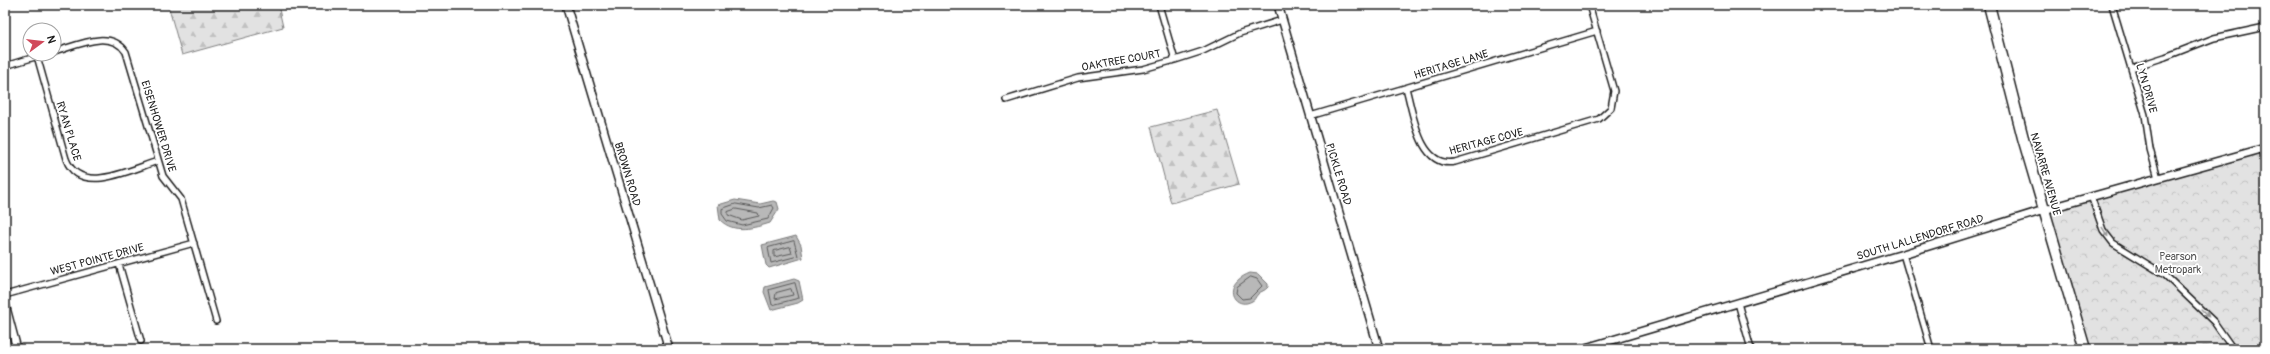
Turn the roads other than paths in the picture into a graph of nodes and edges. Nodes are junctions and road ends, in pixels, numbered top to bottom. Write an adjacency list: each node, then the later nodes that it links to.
1 (566, 5): 34 (street, BROWN ROAD)
2 (1159, 5): 11 (street)
3 (1278, 5): 7 (street, PICKLE ROAD)
4 (1589, 5): 9 (street)
5 (1989, 5): 23 (highway, NAVARRE AVENUE)
6 (2112, 5): 15 (street, LYN DRIVE)
7 (1282, 20): 11 (street, OAKTREE COURT); 18 (street, PICKLE ROAD)
8 (2265, 27): 15 (street)
9 (1597, 31): 16 (street, HERITAGE LANE); 16 (street, HERITAGE COVE)
10 (62, 50): 20 (street, EISENHOWER DRIVE)
11 (1175, 60): 17 (street, OAKTREE COURT)
12 (22, 61): 14 (street)
13 (38, 62): 20 (street, RYAN PLACE)
14 (5, 66)
15 (2131, 68): 21 (street, LYN DRIVE)
16 (1406, 88): 18 (street, HERITAGE LANE)
17 (1006, 100)
18 (1310, 116): 35 (street, PICKLE ROAD)
19 (2265, 148): 21 (street, SOUTH LALLENDORF ROAD)
20 (158, 161): 24 (street, EISENHOWER DRIVE)
21 (2158, 178): 22 (street, SOUTH LALLENDORF ROAD)
22 (2091, 196): 23 (street, SOUTH LALLENDORF ROAD); 40 (street, one-way to 40)
23 (2044, 210): 25 (street, SOUTH LALLENDORF ROAD); 39 (highway, NAVARRE AVENUE)
24 (194, 243): 26 (street, WEST POINTE DRIVE); 30 (street, EISENHOWER DRIVE)
25 (1903, 254): 28 (street, SOUTH LALLENDORF ROAD); 38 (street)
26 (119, 264): 27 (street, WEST POINTE DRIVE); 31 (street)
27 (5, 295)
28 (1738, 303): 32 (street, SOUTH LALLENDORF ROAD); 37 (street)
29 (5, 304): 33 (street)
30 (216, 321)
31 (141, 341)
32 (1606, 346): 36 (street, SOUTH LALLENDORF ROAD)
33 (17, 349)
34 (669, 349)
35 (1379, 349)
36 (1582, 349)
37 (1752, 349)
38 (1930, 349)
39 (2085, 349)
40 (2233, 349)

